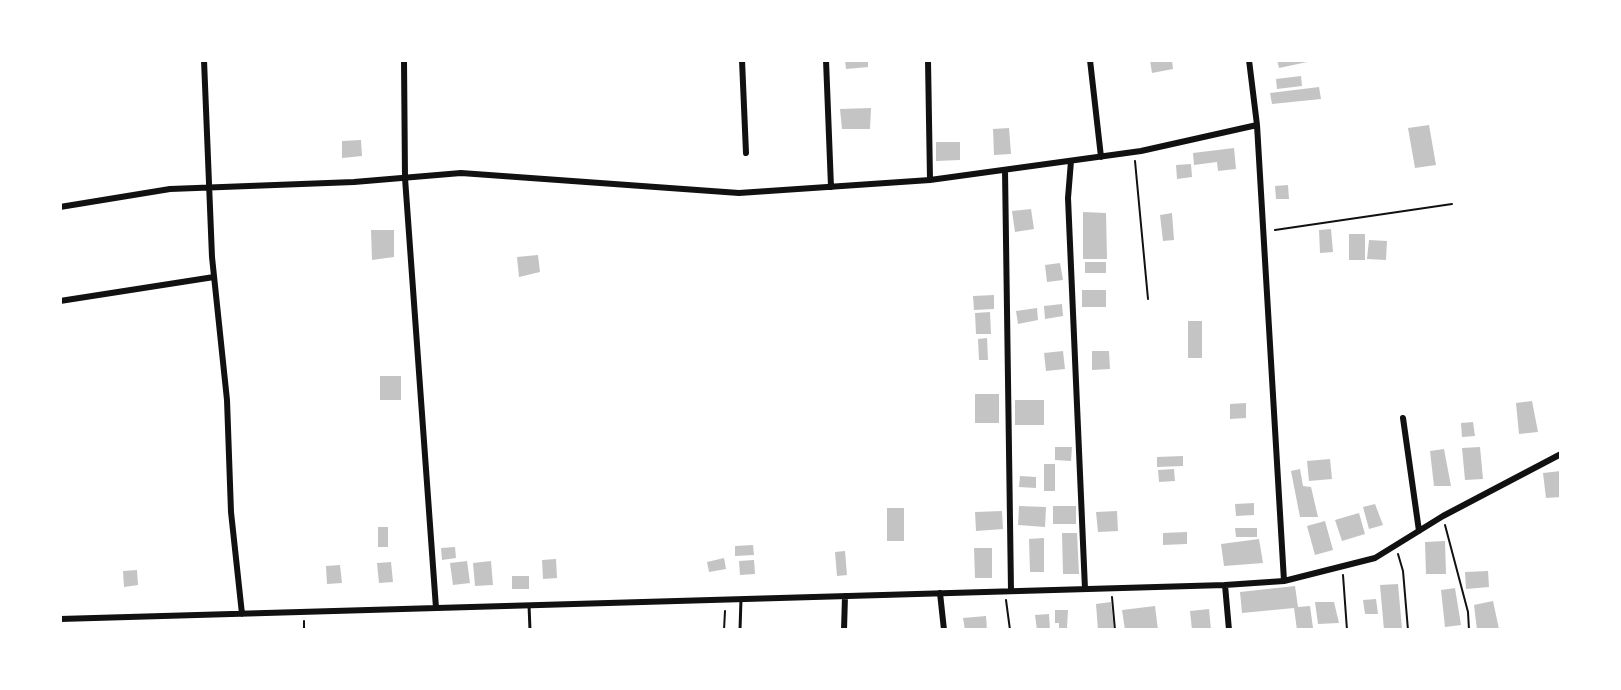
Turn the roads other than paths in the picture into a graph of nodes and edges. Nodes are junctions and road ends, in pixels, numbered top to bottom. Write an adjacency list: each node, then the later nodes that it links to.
1 (204, 60): 15 (street)
2 (404, 60): 13 (street)
3 (742, 60): 9 (street)
4 (826, 60): 16 (street)
5 (928, 60): 14 (street)
6 (1090, 60): 10 (street)
7 (1249, 60): 8 (street)
8 (1257, 125): 10 (street); 23 (street)
9 (746, 153)
10 (1101, 157): 11 (street)
11 (1071, 161): 12 (street); 25 (street)
12 (1005, 170): 14 (street); 26 (street)
13 (405, 178): 15 (street); 16 (street); 31 (street)
14 (930, 180): 16 (street)
15 (208, 187): 17 (street); 18 (street)
16 (831, 187)
17 (60, 207)
18 (214, 277): 19 (street); 32 (street)
19 (60, 301)
20 (1403, 418): 22 (street)
21 (1561, 454): 22 (street)
22 (1419, 531): 23 (street)
23 (1284, 581): 24 (street)
24 (1225, 585): 25 (street); 38 (street)
25 (1085, 589): 26 (street)
26 (1008, 591): 27 (street)
27 (940, 593): 28 (street); 37 (street)
28 (845, 596): 29 (street); 36 (street)
29 (741, 599): 30 (street); 35 (lane)
30 (529, 605): 31 (street); 34 (lane)
31 (436, 608): 32 (street)
32 (242, 614): 33 (street)
33 (60, 619)
34 (530, 630)
35 (740, 630)
36 (844, 630)
37 (944, 630)
38 (1229, 630)

